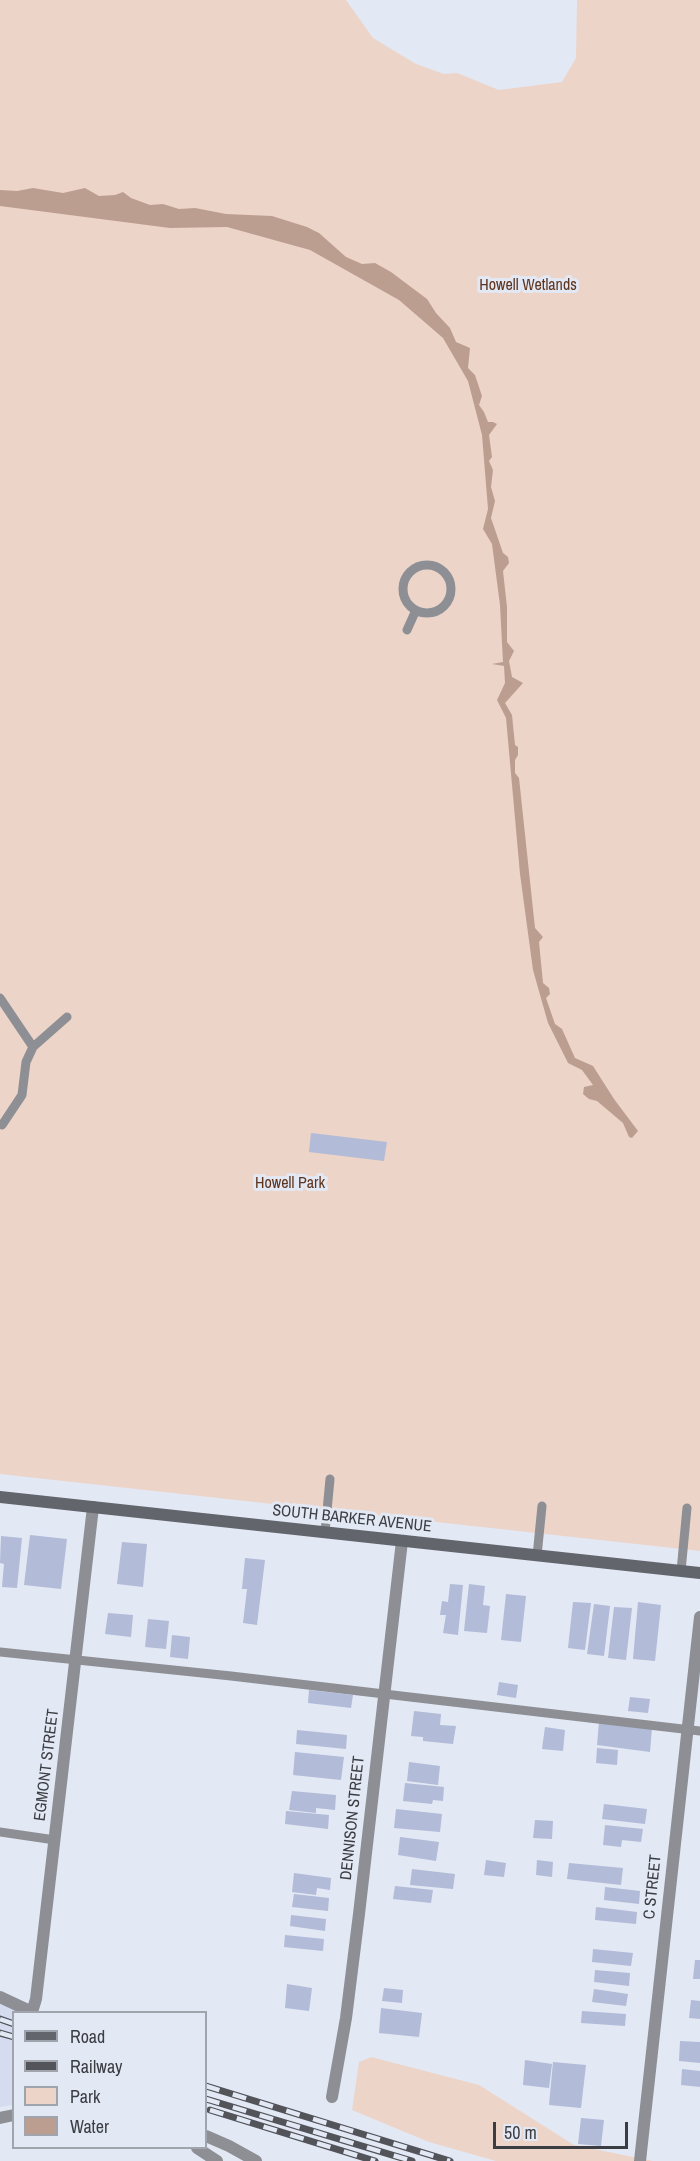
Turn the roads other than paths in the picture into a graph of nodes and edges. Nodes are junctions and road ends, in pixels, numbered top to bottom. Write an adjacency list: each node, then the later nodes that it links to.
1 (416, 610): 1 (lane); 2 (lane)
2 (406, 630)
3 (0, 998): 5 (lane)
4 (67, 1017): 5 (lane)
5 (33, 1047): 6 (lane)
6 (2, 1125)
7 (330, 1479): 12 (lane)
8 (0, 1497): 10 (main road, SOUTH BARKER AVENUE)
9 (542, 1506): 14 (lane)
10 (93, 1507): 12 (main road, SOUTH BARKER AVENUE); 19 (street, EGMONT STREET)
11 (687, 1508): 15 (lane)
12 (325, 1532): 13 (main road, SOUTH BARKER AVENUE)
13 (402, 1541): 14 (main road, SOUTH BARKER AVENUE); 20 (street, DENNISON STREET)
14 (537, 1556): 15 (main road, SOUTH BARKER AVENUE)
15 (681, 1571): 16 (main road, SOUTH BARKER AVENUE)
16 (700, 1573)
17 (700, 1617): 21 (street, C STREET)
18 (0, 1652): 19 (lane)
19 (76, 1660): 20 (lane); 23 (street, EGMONT STREET)
20 (384, 1694): 21 (lane); 27 (street, DENNISON STREET)
21 (694, 1730): 32 (street, C STREET)
22 (0, 1832): 23 (lane)
23 (55, 1840): 26 (street, EGMONT STREET)
24 (0, 1997): 25 (street, EGMONT STREET)
25 (30, 2011)
26 (32, 2011)
27 (332, 2097)
28 (207, 2136): 31 (street)
29 (199, 2149): 30 (street)
30 (217, 2161)
31 (256, 2161)
32 (640, 2161)

